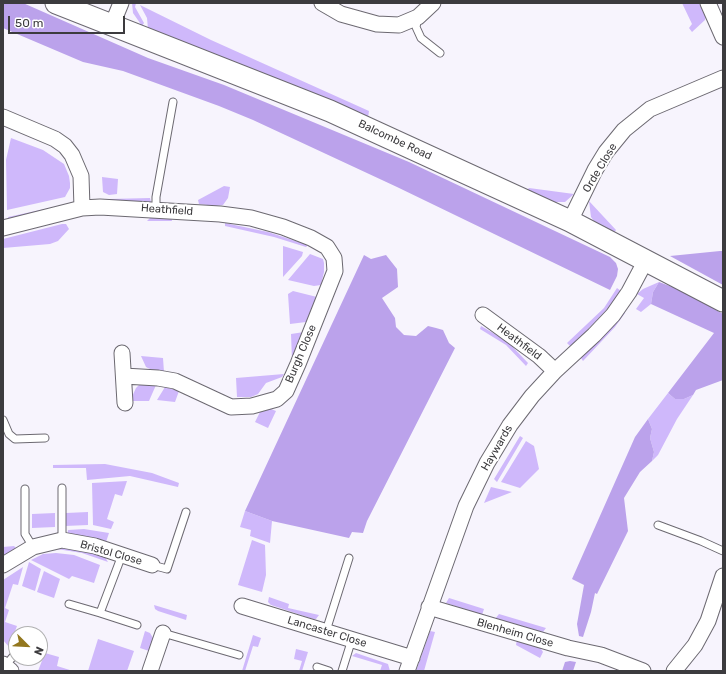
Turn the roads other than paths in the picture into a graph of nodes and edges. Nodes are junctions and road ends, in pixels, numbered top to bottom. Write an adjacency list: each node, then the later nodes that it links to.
1 (56, 3): 7 (main road, Balcombe Road)
2 (121, 3): 7 (street)
3 (322, 3): 6 (street)
4 (433, 3): 6 (street)
5 (708, 3): 8 (street)
6 (418, 17): 9 (lane)
7 (112, 25): 15 (main road, Balcombe Road)
8 (723, 37)
9 (440, 53)
10 (723, 78): 15 (street, Orde Close)
11 (173, 102): 14 (lane)
12 (3, 117): 13 (street)
13 (82, 208): 14 (street, Heathfield); 16 (street, Heathfield)
14 (156, 209): 17 (street, Heathfield)
15 (570, 221): 18 (main road, Balcombe Road)
16 (3, 228)
17 (327, 247): 23 (street, Burgh Close)
18 (646, 260): 19 (main road, Balcombe Road); 22 (street, Haywards)
19 (723, 301)
20 (483, 315): 22 (street, Heathfield)
21 (122, 353): 23 (street)
22 (555, 371): 41 (street, Haywards)
23 (124, 376): 24 (street)
24 (125, 403)
25 (3, 420): 26 (lane)
26 (45, 438)
27 (25, 488): 32 (lane)
28 (62, 488): 31 (lane)
29 (186, 512): 36 (lane)
30 (658, 524): 33 (lane)
31 (62, 540): 32 (street, Bristol Close); 34 (street, Bristol Close)
32 (33, 547): 37 (street, Bristol Close)
33 (723, 551)
34 (122, 555): 36 (street, Bristol Close); 42 (lane)
35 (349, 558): 44 (lane)
36 (152, 564)
37 (3, 565)
38 (722, 584): 54 (street)
39 (69, 604): 42 (lane)
40 (242, 606): 44 (street, Lancaster Close)
41 (429, 608): 48 (street, Haywards); 53 (street, Blenheim Close)
42 (100, 613): 43 (lane)
43 (137, 626)
44 (326, 631): 46 (street, Lancaster Close)
45 (163, 633): 47 (lane); 50 (street)
46 (352, 639): 48 (street, Lancaster Close); 52 (lane)
47 (239, 655)
48 (410, 664)
49 (317, 667): 51 (lane)
50 (150, 671)
51 (329, 671)
52 (342, 671)
53 (643, 671)
54 (674, 671)

